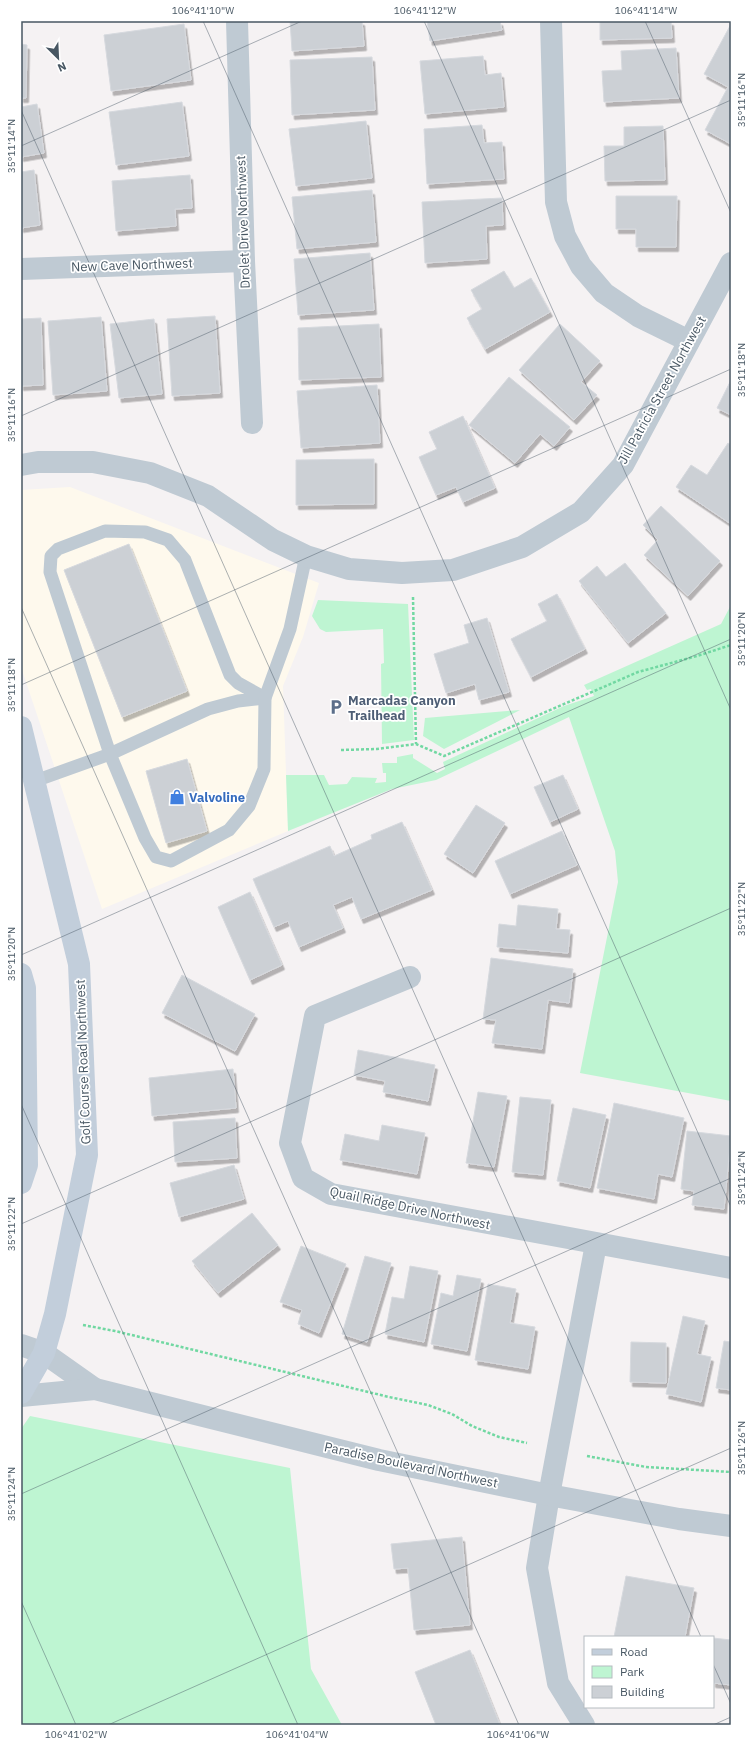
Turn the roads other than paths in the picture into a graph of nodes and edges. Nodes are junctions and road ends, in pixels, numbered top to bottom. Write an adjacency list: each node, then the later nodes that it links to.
1 (237, 21): 3 (street, Drolet Drive Northwest)
2 (551, 21): 6 (street)
3 (244, 261): 5 (street, New Cave Northwest); 7 (street, Drolet Drive Northwest)
4 (731, 263): 6 (street, Jill Patricia Street Northwest)
5 (21, 269)
6 (689, 341): 9 (street, Jill Patricia Street Northwest)
7 (252, 423)
8 (21, 465): 9 (street, Jill Patricia Street Northwest)
9 (306, 556): 10 (lane)
10 (265, 698): 12 (lane); 12 (lane); 12 (lane)
11 (21, 727): 13 (main road, Golf Course Road Northwest)
12 (110, 754): 13 (lane)
13 (35, 781): 20 (main road, Golf Course Road Northwest)
14 (21, 974): 16 (main road)
15 (410, 977): 17 (street, Quail Ridge Drive Northwest)
16 (21, 1183)
17 (596, 1244): 18 (street, Quail Ridge Drive Northwest); 23 (street)
18 (731, 1268)
19 (21, 1345): 20 (street, Paradise Boulevard Northwest)
20 (44, 1353): 21 (street, Paradise Boulevard Northwest); 22 (main road, Golf Course Road Northwest)
21 (95, 1389): 22 (street, Paradise Boulevard Northwest); 23 (street, Paradise Boulevard Northwest)
22 (21, 1395)
23 (549, 1495): 24 (street, Paradise Boulevard Northwest); 25 (street)
24 (731, 1526)
25 (584, 1725)

